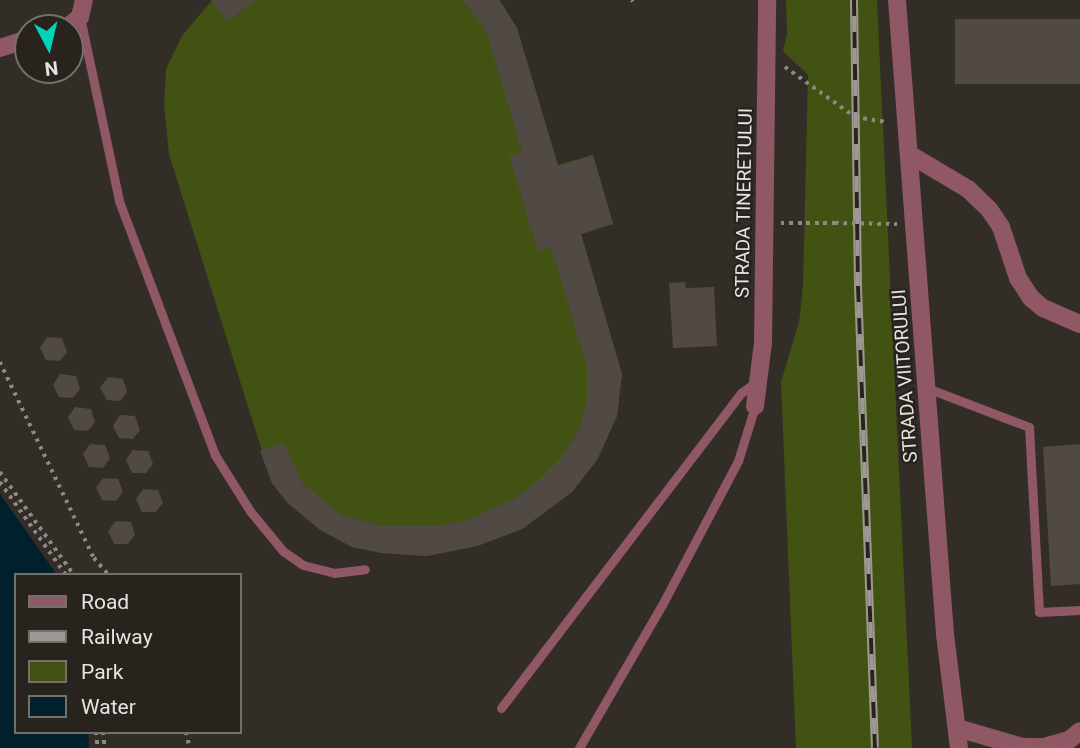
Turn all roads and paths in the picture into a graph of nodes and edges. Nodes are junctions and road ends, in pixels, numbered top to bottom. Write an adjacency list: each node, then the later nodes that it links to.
1 (767, 0): 4 (street, STRADA TINERETULUI)
2 (897, 0): 5 (street, STRADA VIITORULUI)
3 (84, 50): 16 (lane)
4 (767, 54): 5 (path); 7 (street, STRADA TINERETULUI)
5 (906, 124): 6 (street, STRADA VIITORULUI)
6 (909, 154): 9 (street); 12 (street, STRADA VIITORULUI)
7 (765, 223): 8 (path, bridge); 11 (street, STRADA TINERETULUI)
8 (897, 224)
9 (1080, 324)
10 (0, 362): 19 (path)
11 (757, 381): 13 (street, STRADA TINERETULUI); 21 (lane)
12 (927, 388): 20 (lane); 22 (street, STRADA VIITORULUI)
13 (755, 406): 24 (lane)
14 (0, 472): 18 (path)
15 (0, 482): 17 (path)
16 (365, 569)
17 (65, 573)
18 (73, 573)
19 (107, 573)
20 (1080, 610)
21 (501, 708)
22 (957, 728): 23 (street); 25 (street, STRADA VIITORULUI)
23 (1080, 730)
24 (579, 748)
25 (959, 748)

